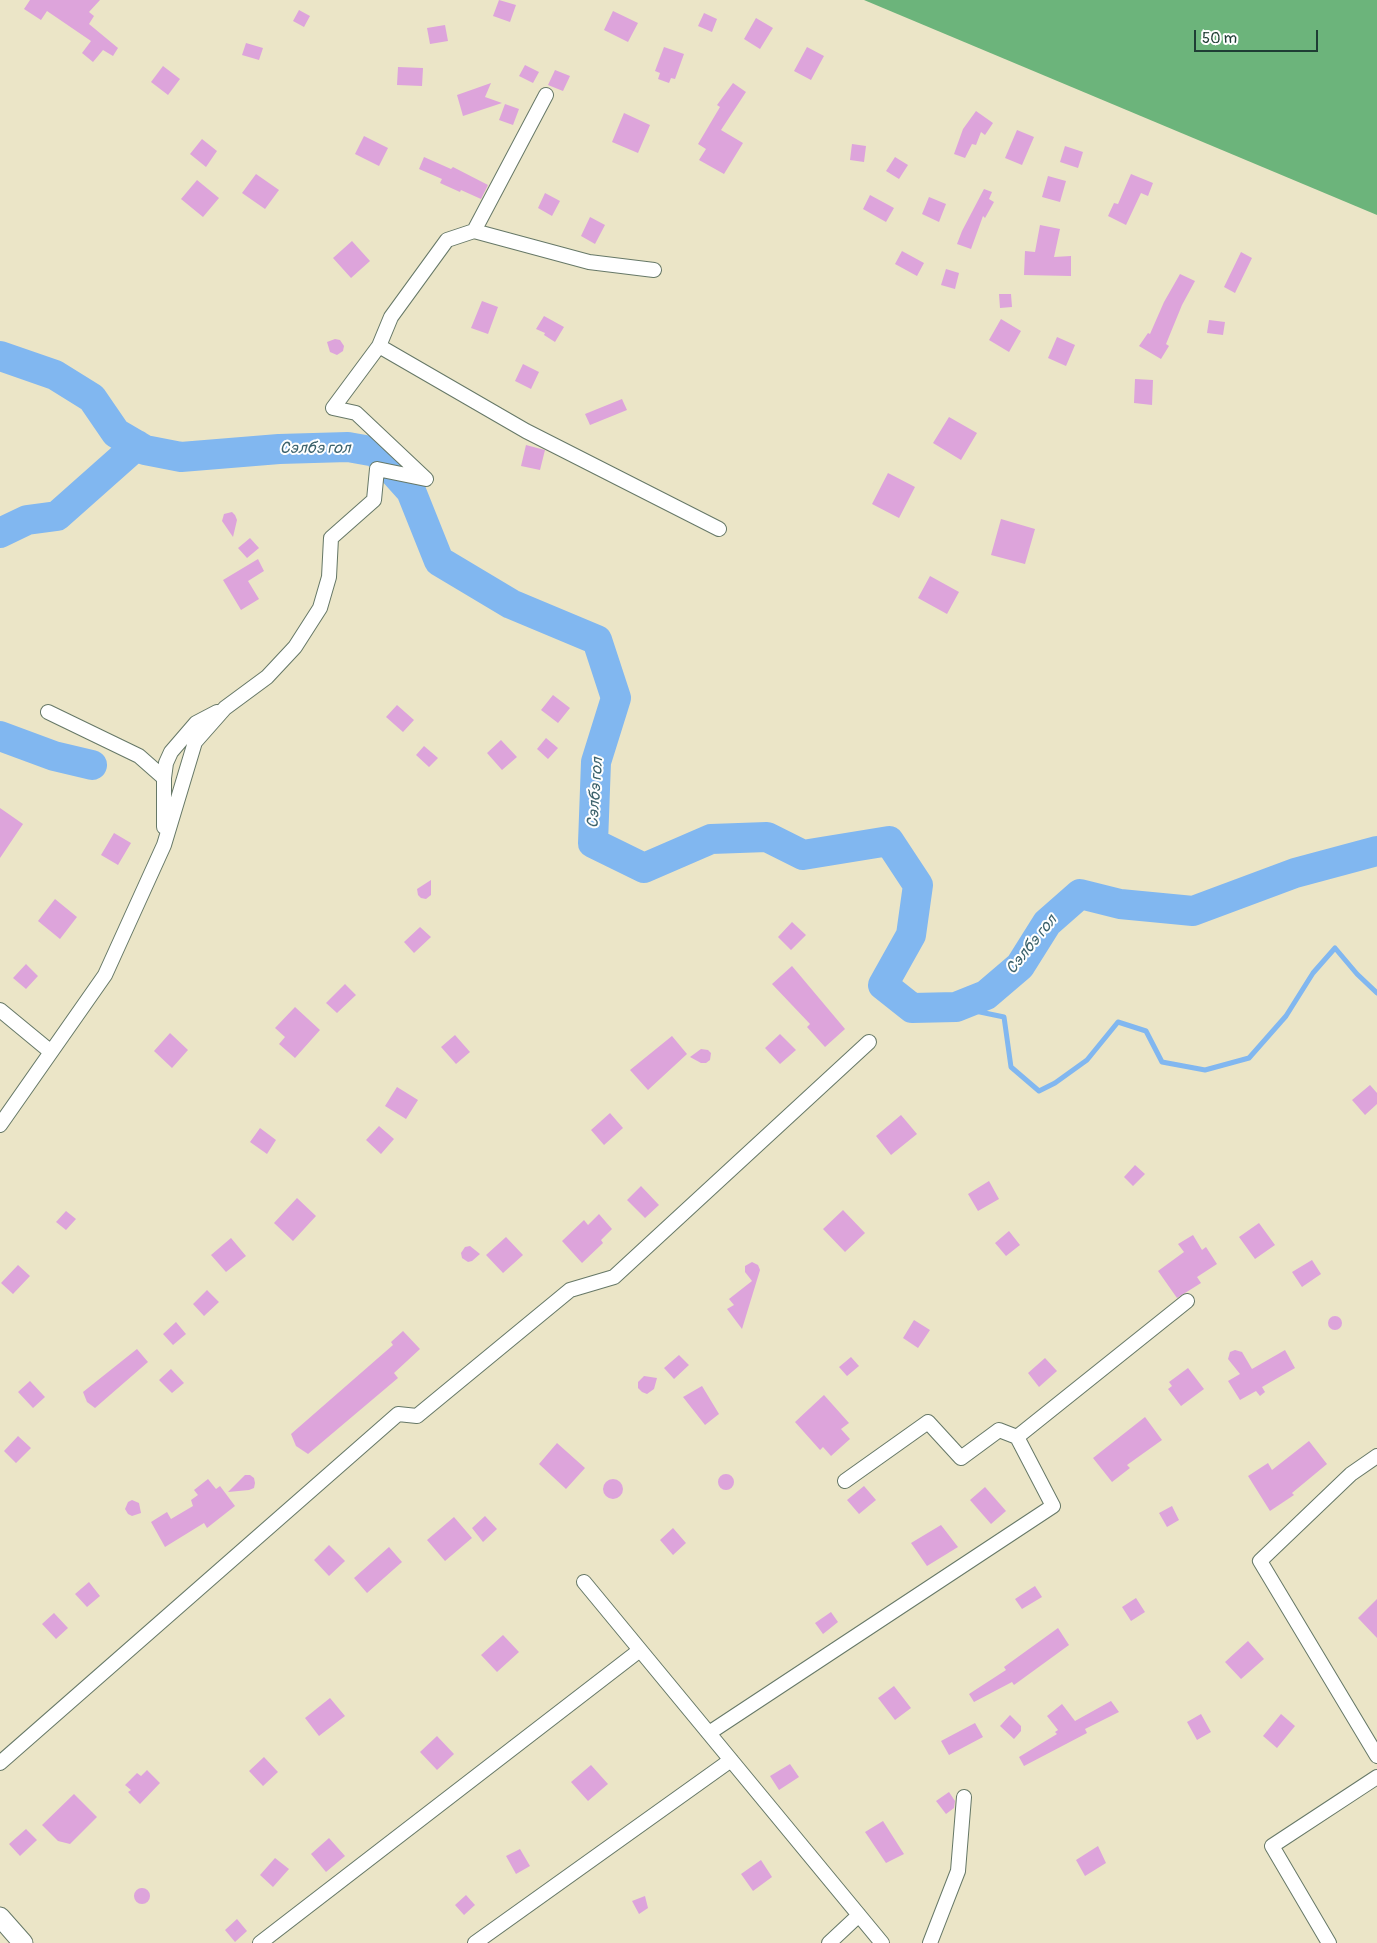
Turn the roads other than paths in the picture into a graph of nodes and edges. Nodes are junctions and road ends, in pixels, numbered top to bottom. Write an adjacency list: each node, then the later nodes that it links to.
1 (546, 95): 2 (street)
2 (474, 231): 3 (street); 4 (street)
3 (654, 270)
4 (379, 346): 5 (street); 6 (street)
5 (719, 529)
6 (225, 708): 8 (street); 9 (street)
7 (48, 712): 8 (street)
8 (164, 778): 9 (street)
9 (164, 845): 12 (street)
10 (0, 1010): 12 (street)
11 (869, 1042): 23 (street)
12 (51, 1052): 13 (street)
13 (0, 1125)
14 (1187, 1301): 15 (street)
15 (1017, 1437): 17 (street); 20 (street)
16 (1377, 1456): 21 (street)
17 (845, 1481)
18 (584, 1582): 19 (street)
19 (640, 1650): 20 (street); 29 (street)
20 (709, 1733): 22 (street)
21 (1377, 1756)
22 (731, 1760): 26 (street); 30 (street)
23 (0, 1763)
24 (1377, 1777): 34 (street)
25 (964, 1798): 33 (street)
26 (859, 1915): 31 (street); 32 (street)
27 (0, 1917): 28 (main road)
28 (22, 1943)
29 (260, 1943)
30 (475, 1943)
31 (829, 1943)
32 (882, 1943)
33 (930, 1943)
34 (1328, 1943)

